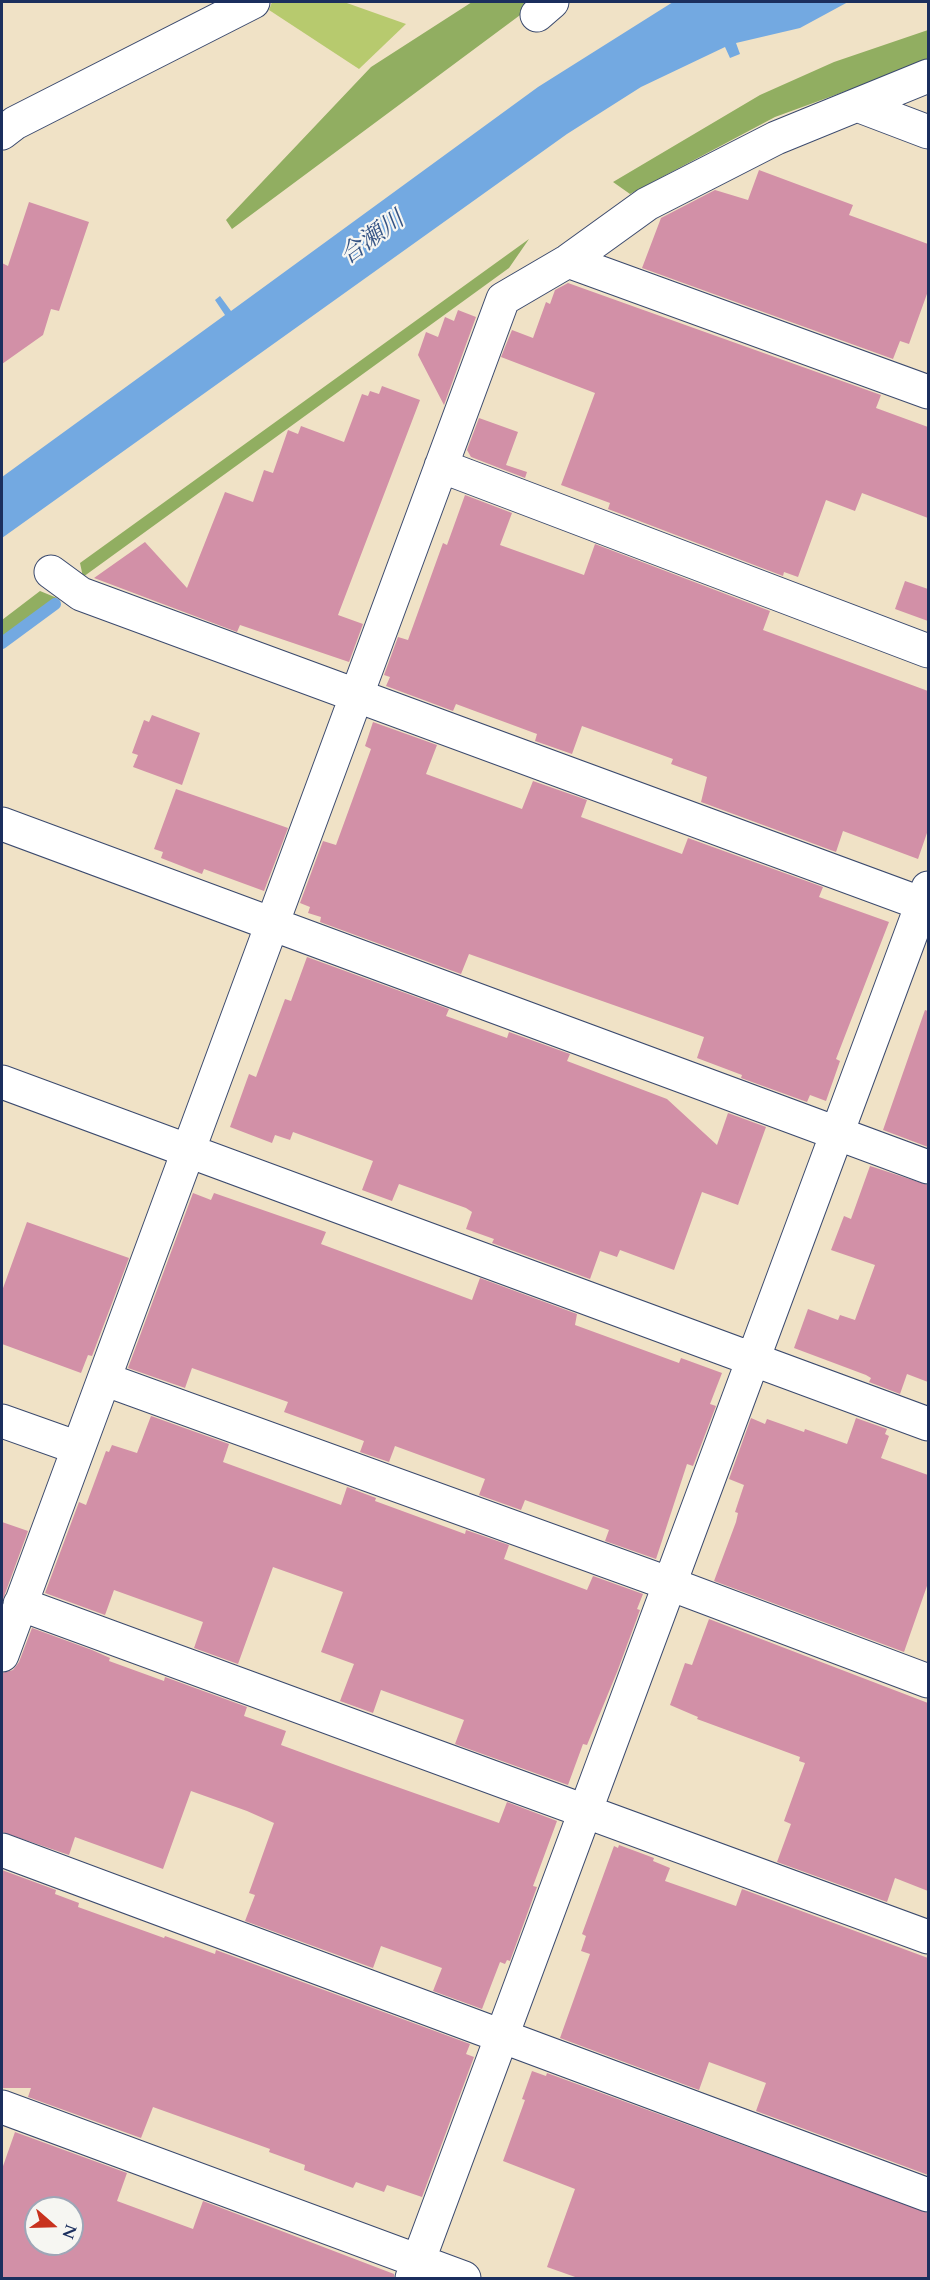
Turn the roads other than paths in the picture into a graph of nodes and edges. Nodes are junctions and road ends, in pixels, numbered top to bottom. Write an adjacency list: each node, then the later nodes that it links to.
1 (253, 2): 5 (street)
2 (928, 76): 3 (street)
3 (857, 105): 4 (street); 6 (street)
4 (928, 132)
5 (2, 133)
6 (568, 261): 7 (street); 8 (street)
7 (928, 392)
8 (441, 466): 10 (street); 11 (street)
9 (51, 572): 11 (street)
10 (928, 651)
11 (357, 695): 13 (street); 14 (street)
12 (2, 824): 14 (street)
13 (927, 900): 16 (street)
14 (272, 924): 16 (street); 17 (street)
15 (2, 1082): 17 (street)
16 (838, 1133): 18 (street); 19 (street)
17 (188, 1151): 19 (street); 20 (street)
18 (928, 1167)
19 (753, 1360): 22 (street); 24 (street)
20 (104, 1379): 23 (street); 24 (street)
21 (2, 1421): 23 (street)
22 (928, 1424)
23 (78, 1448): 25 (street)
24 (670, 1584): 27 (street); 28 (street)
25 (20, 1604): 26 (street); 28 (street)
26 (2, 1655)
27 (928, 1681)
28 (585, 1812): 30 (street); 31 (street)
29 (2, 1850): 31 (street)
30 (928, 1937)
31 (502, 2035): 33 (street); 34 (street)
32 (2, 2107): 34 (street)
33 (928, 2195)
34 (415, 2270): 35 (street)
35 (465, 2278)

